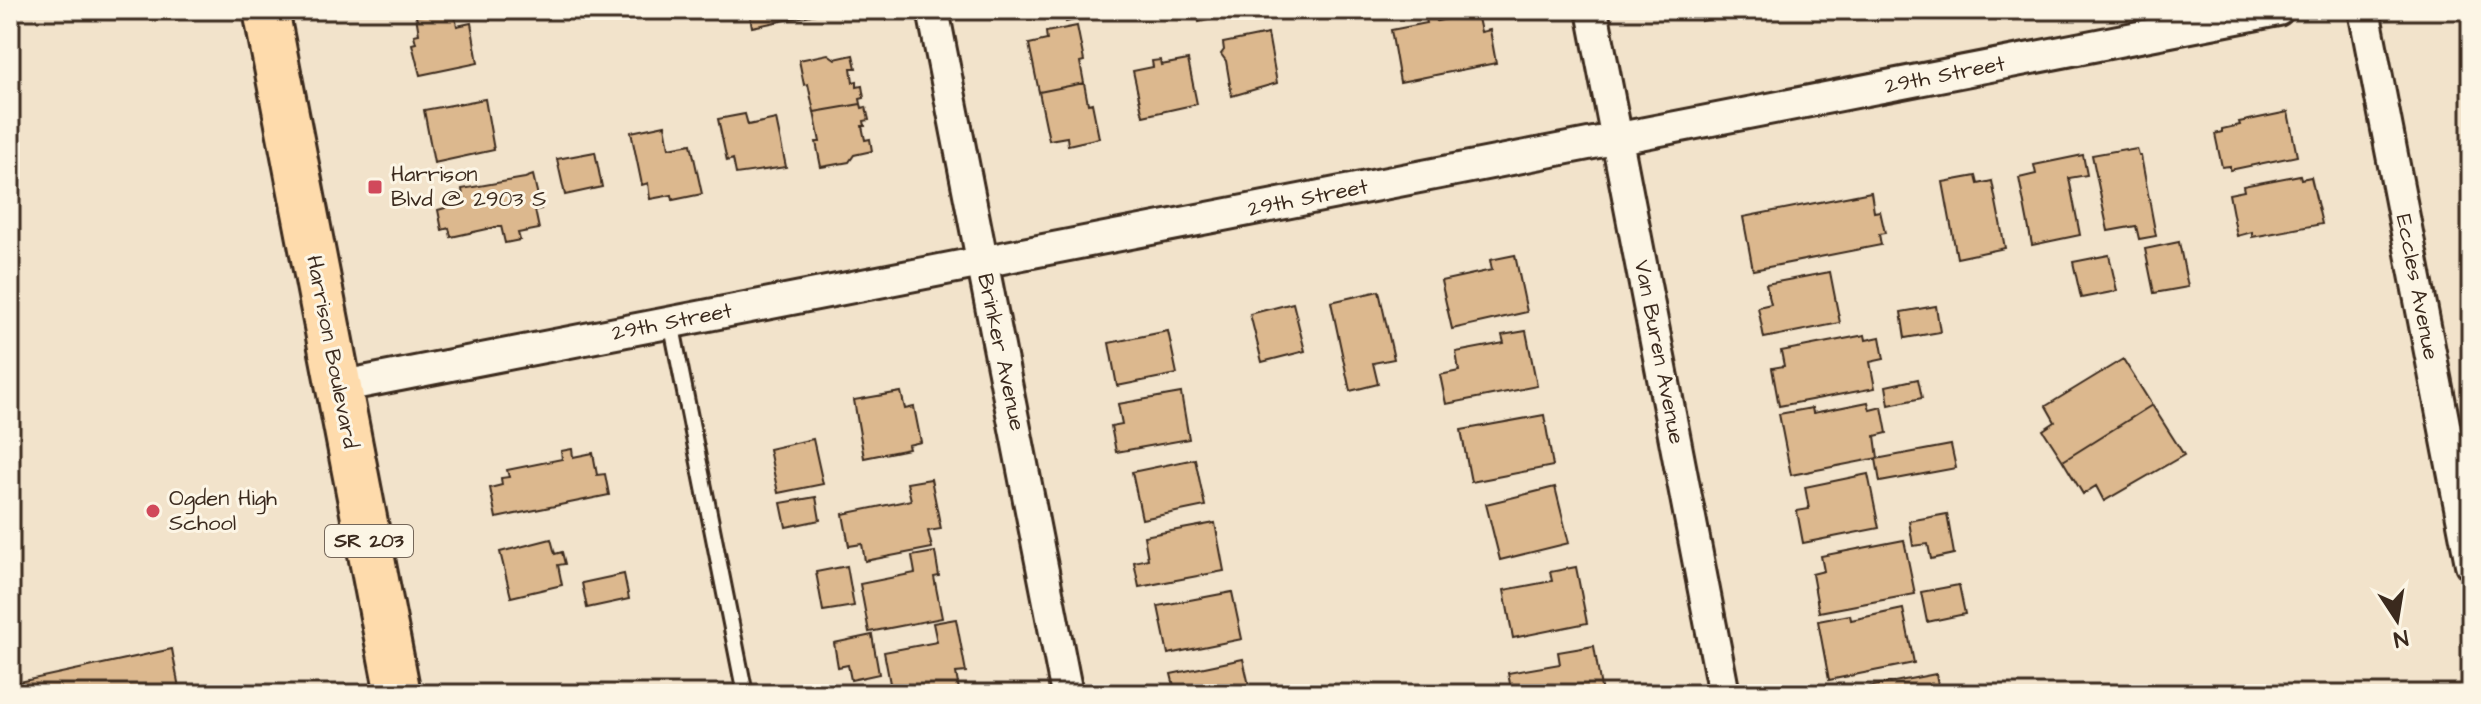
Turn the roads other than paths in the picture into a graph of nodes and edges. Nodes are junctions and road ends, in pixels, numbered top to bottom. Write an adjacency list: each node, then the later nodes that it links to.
1 (266, 10): 9 (main road, Harrison Boulevard / SR 203)
2 (933, 10): 7 (street, Brinker Avenue)
3 (1592, 10): 6 (street, Van Buren Avenue)
4 (2278, 10): 6 (street, 29th Street)
5 (2364, 10): 10 (street, Eccles Avenue)
6 (1619, 138): 7 (street, 29th Street); 14 (street, Van Buren Avenue)
7 (983, 262): 8 (street, 29th Street); 13 (street, Brinker Avenue)
8 (671, 322): 9 (street, 29th Street); 12 (lane)
9 (338, 387): 11 (main road, Harrison Boulevard / SR 203)
10 (2471, 564)
11 (398, 694)
12 (745, 694)
13 (1067, 694)
14 (1724, 694)

